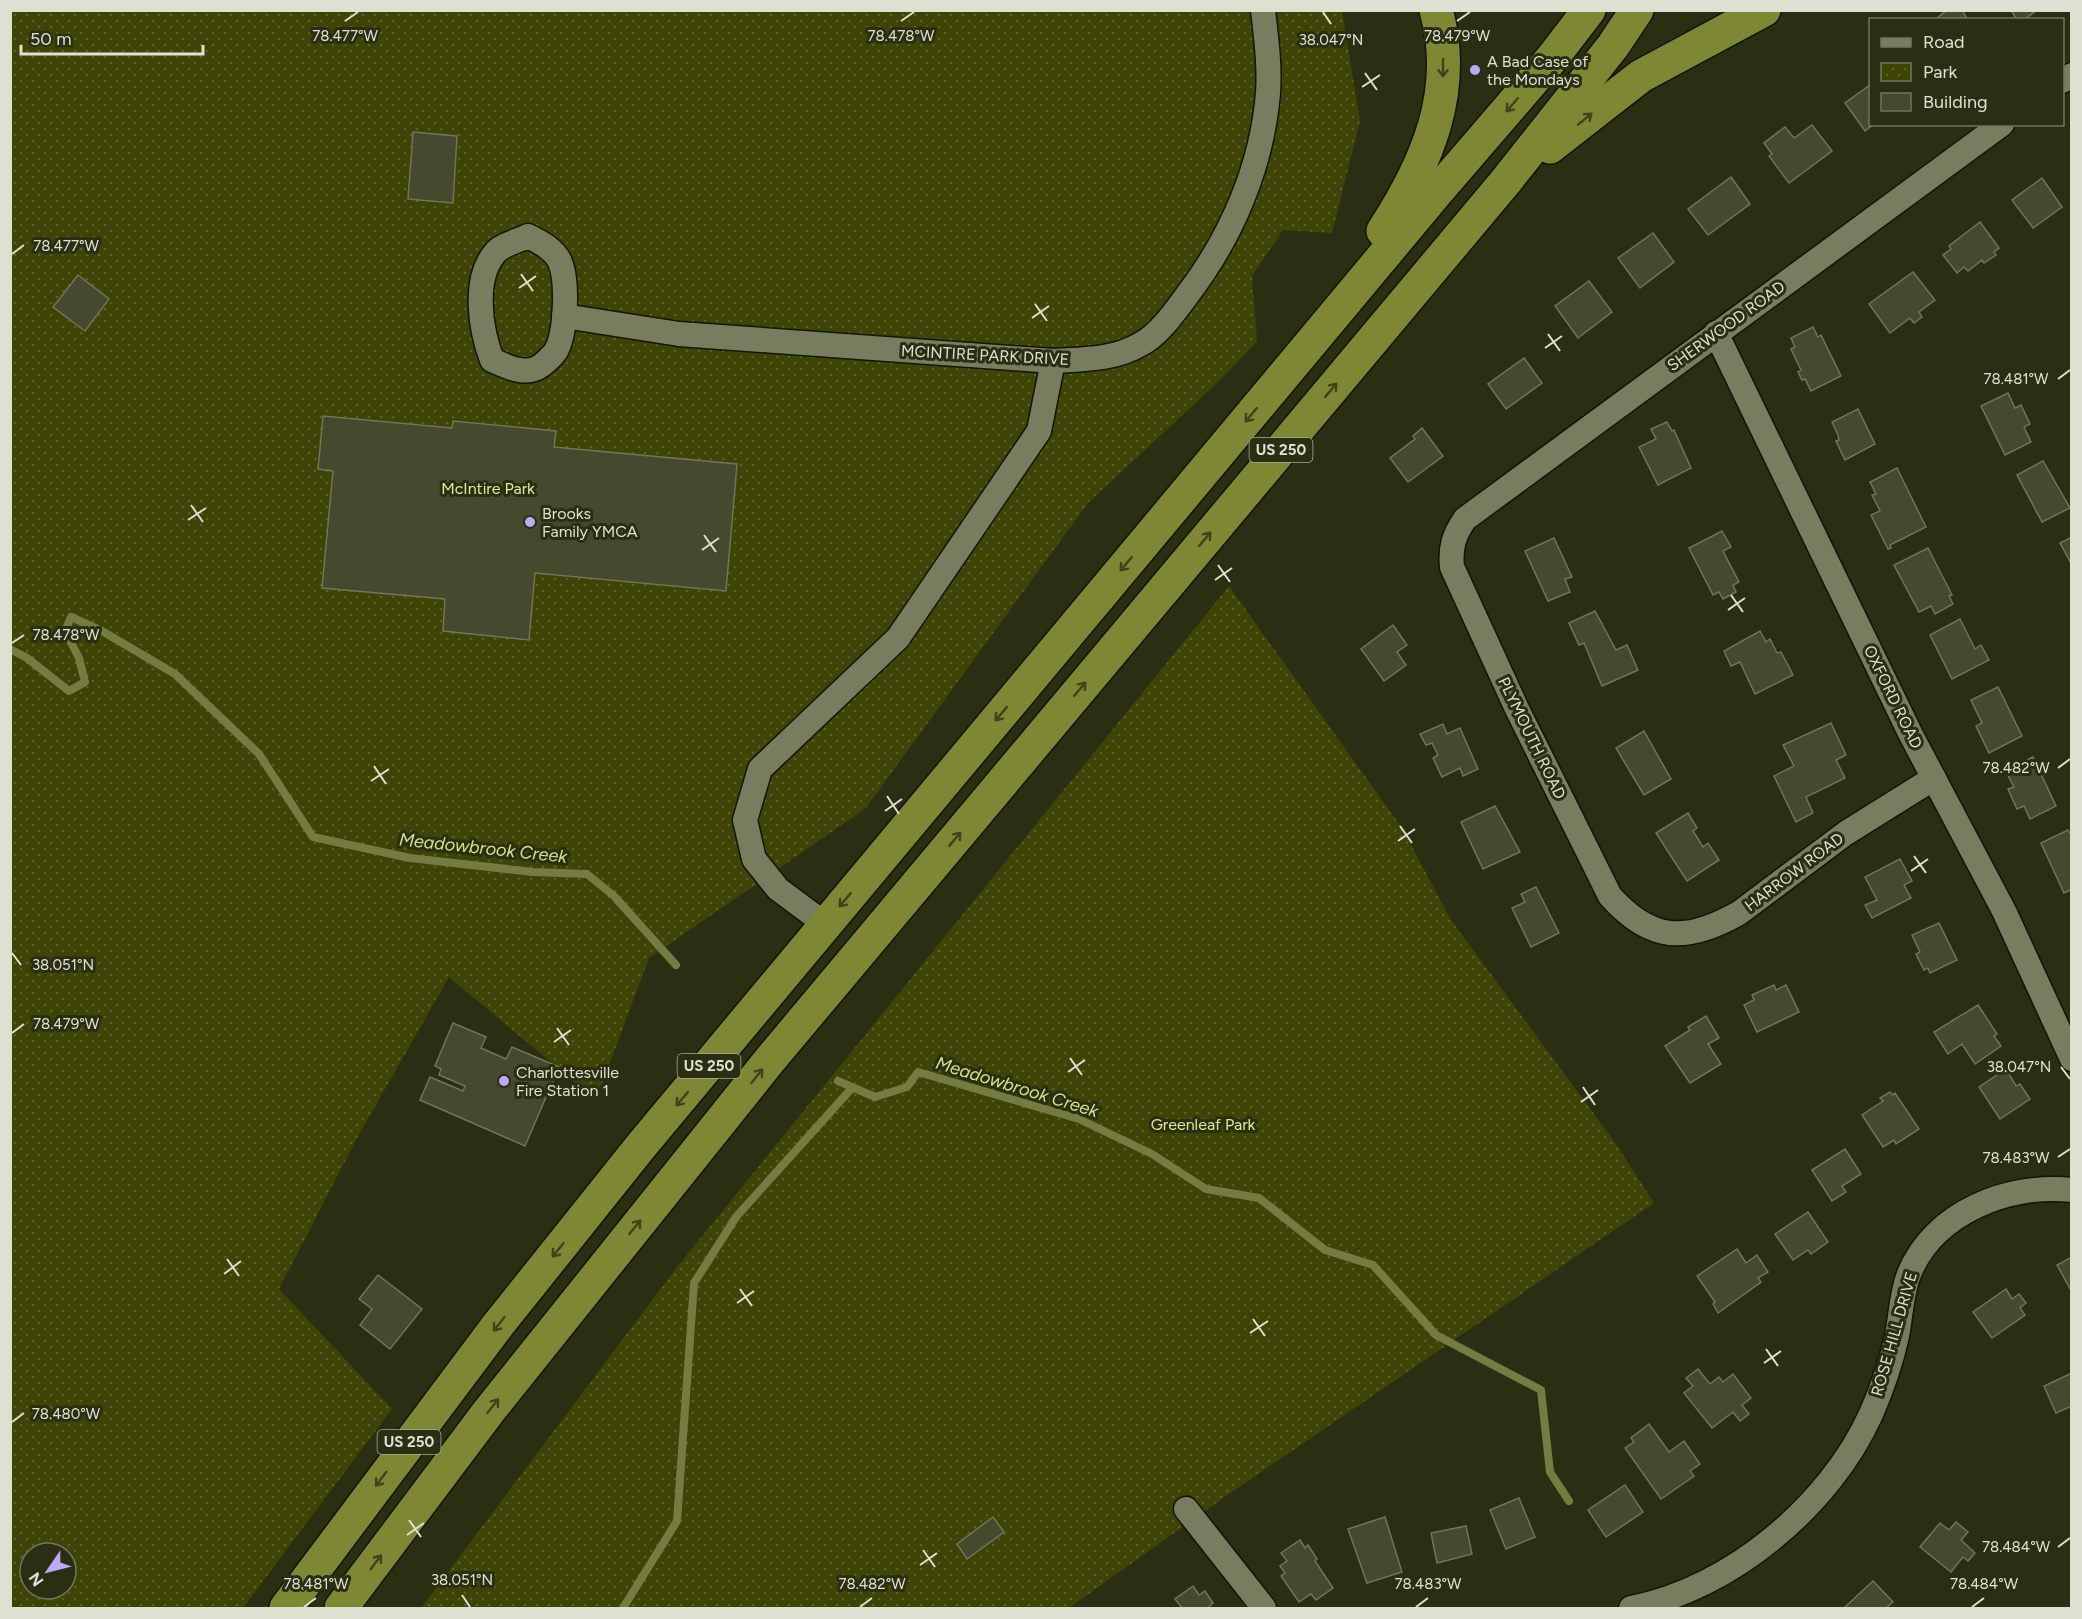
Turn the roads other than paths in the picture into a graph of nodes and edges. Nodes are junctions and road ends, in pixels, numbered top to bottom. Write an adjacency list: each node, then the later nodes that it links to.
1 (1263, 10): 10 (street, MCINTIRE PARK DRIVE)
2 (1436, 10): 11 (highway, one-way to 11)
3 (1589, 10): 11 (highway, US 250, one-way to 11)
4 (1637, 10): 7 (highway, US 250)
5 (1764, 10): 7 (highway, one-way to 5)
6 (1999, 126): 9 (street, SHERWOOD ROAD)
7 (1506, 181): 20 (highway, US 250, one-way to 7)
8 (564, 316): 8 (street); 10 (street, MCINTIRE PARK DRIVE)
9 (1716, 333): 12 (street, SHERWOOD ROAD); 13 (street, OXFORD ROAD)
10 (1053, 361): 14 (street)
11 (1277, 384): 14 (highway, US 250, one-way to 14)
12 (1455, 533): 15 (street, PLYMOUTH ROAD)
13 (1934, 778): 15 (street, HARROW ROAD); 16 (street, OXFORD ROAD)
14 (825, 924): 19 (highway, US 250, one-way to 19)
15 (1645, 926)
16 (2072, 1059)
17 (2072, 1190): 22 (street, ROSE HILL DRIVE)
18 (1185, 1509): 21 (street)
19 (286, 1608)
20 (341, 1608)
21 (1264, 1608)
22 (1631, 1608)

